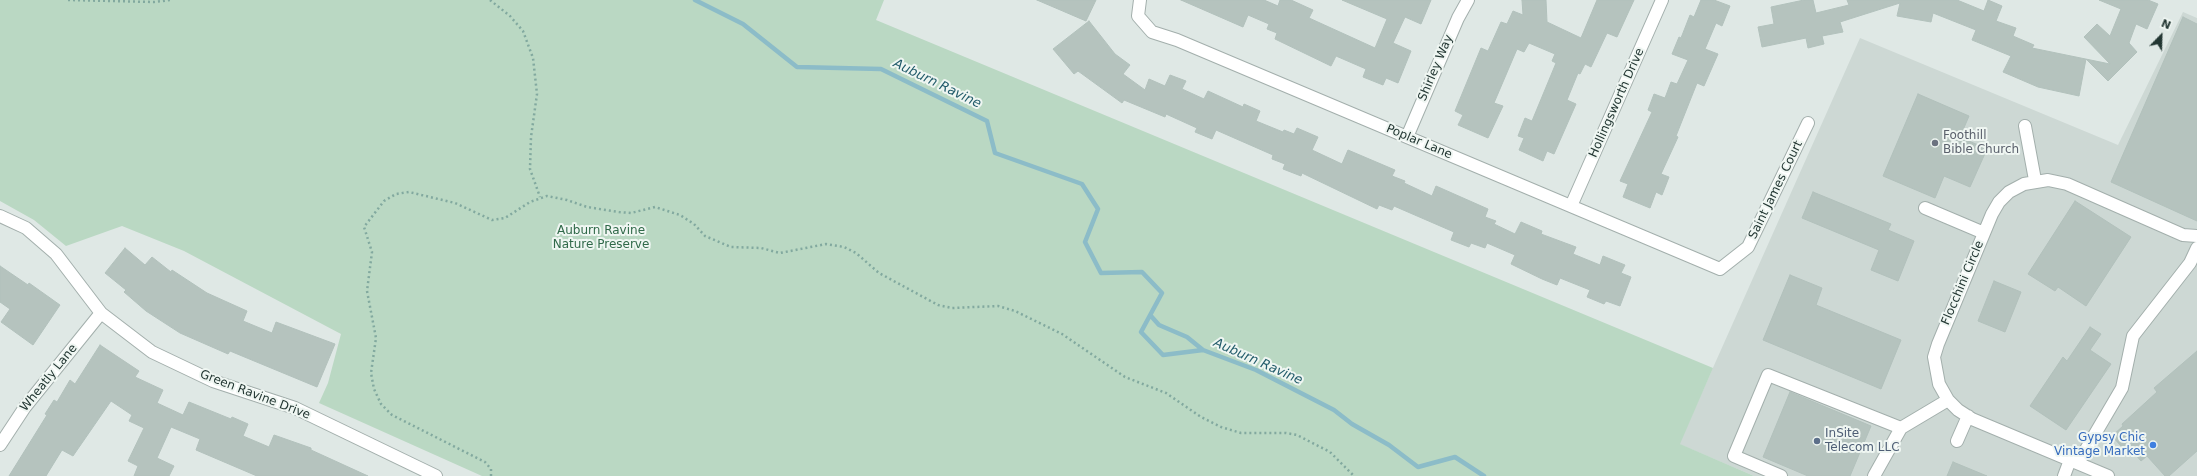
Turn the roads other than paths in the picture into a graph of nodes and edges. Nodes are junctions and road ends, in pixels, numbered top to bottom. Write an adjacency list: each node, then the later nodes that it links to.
1 (1140, 0): 6 (street, Poplar Lane)
2 (1468, 0): 6 (street, Shirley Way)
3 (1662, 0): 8 (street, Hollingsworth Drive)
4 (1808, 122): 14 (street, Saint James Court)
5 (2025, 126): 7 (street)
6 (1407, 137): 8 (street, Poplar Lane)
7 (2035, 180): 11 (street, Flocchini Circle); 12 (street, Flocchini Circle)
8 (1571, 206): 14 (street, Poplar Lane)
9 (1925, 208): 11 (street)
10 (0, 216): 15 (street, Green Ravine Drive)
11 (1984, 233): 16 (street, Flocchini Circle)
12 (2197, 236)
13 (2197, 248): 21 (street)
14 (1720, 269)
15 (101, 314): 20 (street, Wheatly Lane); 22 (street, Green Ravine Drive)
16 (1948, 400): 17 (street, Flocchini Circle); 18 (street)
17 (1968, 416): 19 (street); 21 (street, Flocchini Circle)
18 (1901, 428): 23 (street); 24 (street)
19 (1957, 442)
20 (0, 446)
21 (2074, 462): 25 (street); 26 (street, Flocchini Circle)
22 (434, 476)
23 (1781, 476)
24 (1874, 476)
25 (2064, 476)
26 (2108, 476)

